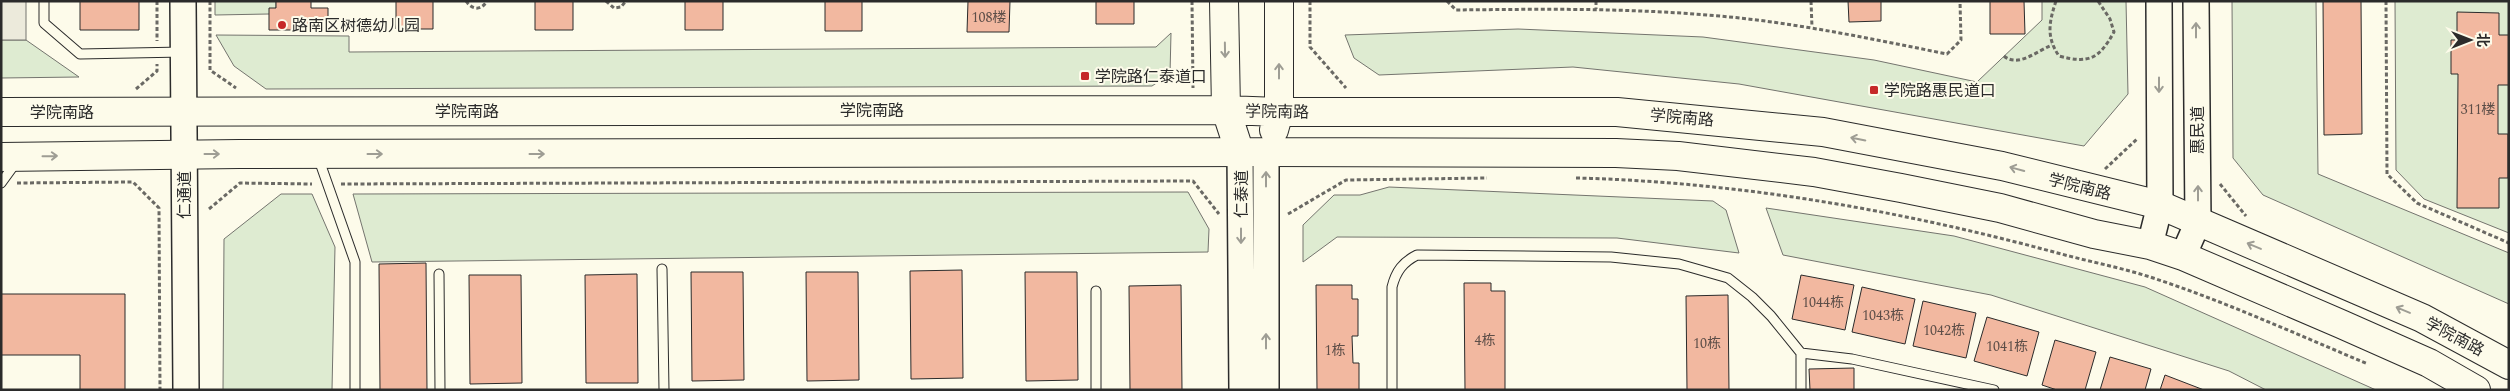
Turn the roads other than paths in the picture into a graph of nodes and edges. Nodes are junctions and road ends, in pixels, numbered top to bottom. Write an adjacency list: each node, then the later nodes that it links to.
1 (44, 1): 7 (lane)
2 (183, 1): 7 (main road, 仁通道)
3 (1224, 1): 8 (main road, 仁泰道, one-way to 8)
4 (1279, 1): 11 (main road, 仁泰道, one-way to 4)
5 (2159, 1): 17 (main road, one-way to 17)
6 (2196, 1): 18 (main road, 惠民道, one-way to 6)
7 (183, 52): 9 (main road, 仁通道)
8 (1226, 110): 9 (main road, 学院南路); 11 (main road, 学院南路); 12 (main road, 仁泰道)
9 (184, 111): 10 (main road, 学院南路); 13 (main road, 仁通道)
10 (1, 112)
11 (1280, 112): 12 (main road, 仁泰道); 17 (main road, 学院南路, one-way to 11)
12 (1253, 153): 14 (main road, one-way to 12); 19 (main road); 32 (main road, 仁泰道, one-way to 32); 33 (main road, 仁泰道, one-way to 12)
13 (184, 154): 14 (main road, one-way to 14); 15 (main road, one-way to 13); 27 (main road, 仁通道)
14 (317, 154): 28 (lane)
15 (11, 157): 16 (lane)
16 (6, 183)
17 (2160, 205): 18 (main road, 学院南路); 19 (main road)
18 (2198, 222): 20 (main road, 惠民道); 25 (main road, 学院南路, one-way to 18)
19 (2150, 245): 20 (main road)
20 (2183, 256): 38 (main road)
21 (662, 269): 30 (lane)
22 (439, 274): 29 (lane)
23 (1096, 291): 31 (lane)
24 (1801, 353): 26 (lane); 34 (lane); 35 (lane)
25 (2509, 365)
26 (1953, 380): 36 (lane); 37 (lane)
27 (186, 390)
28 (355, 390)
29 (440, 390)
30 (664, 390)
31 (1096, 390)
32 (1242, 390)
33 (1266, 390)
34 (1392, 390)
35 (1801, 390)
36 (1953, 390)
37 (1994, 390)
38 (2476, 390)

